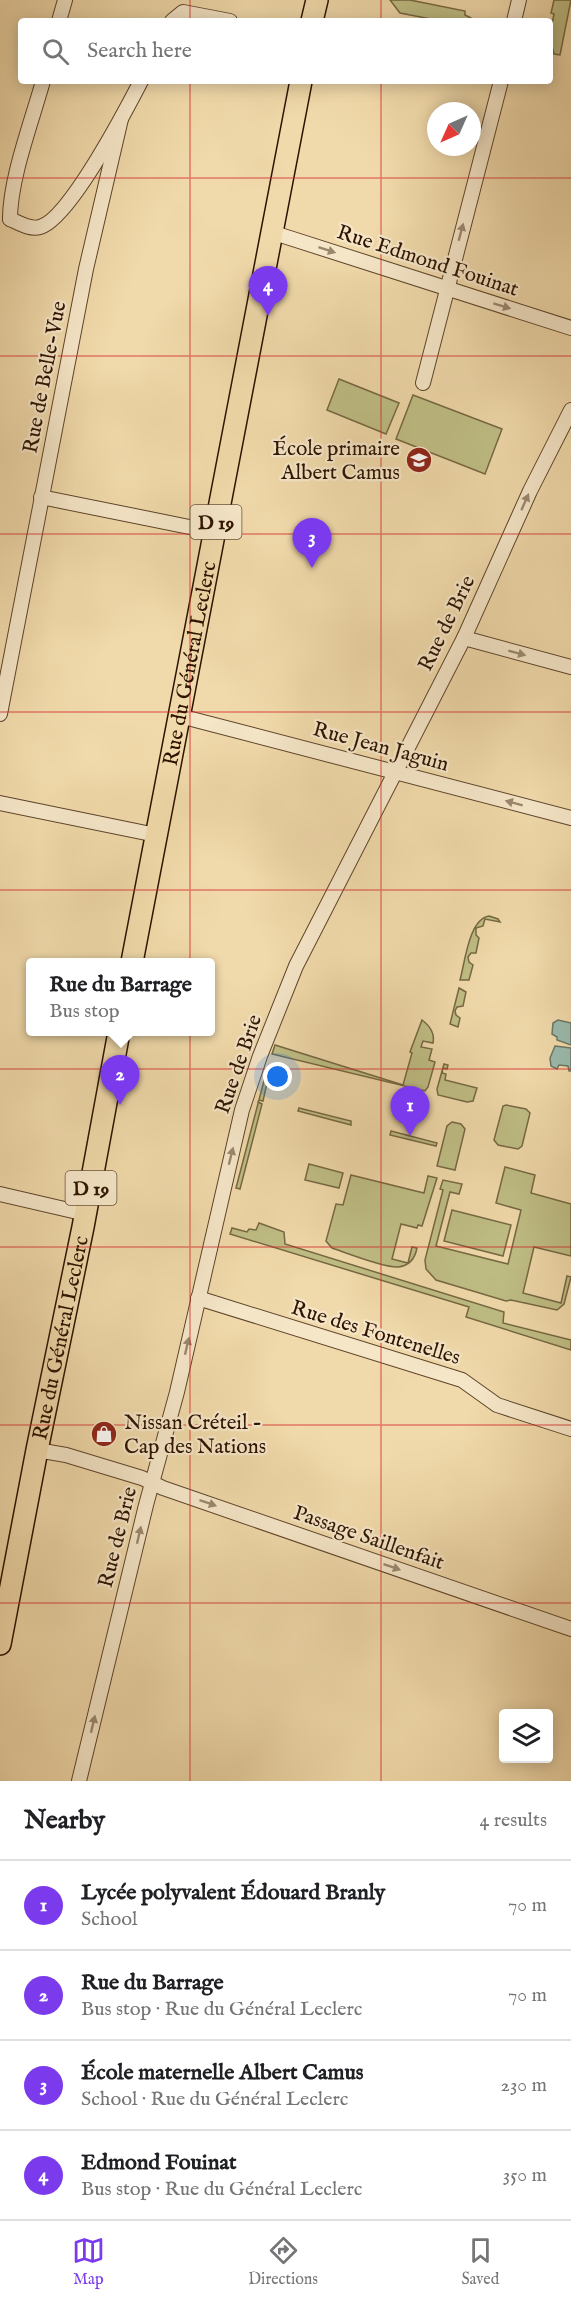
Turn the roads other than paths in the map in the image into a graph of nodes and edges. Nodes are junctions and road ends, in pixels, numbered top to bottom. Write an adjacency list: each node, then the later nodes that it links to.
1 (65, 0): 4 (street)
2 (317, 0): 7 (main road)
3 (519, 0): 8 (street)
4 (60, 18)
5 (176, 18): 6 (street)
6 (214, 18)
7 (313, 18)
8 (515, 18)
9 (42, 84): 14 (street)
10 (139, 84): 13 (street)
11 (299, 84): 15 (main road, Rue du Général Leclerc / D 19)
12 (500, 84): 16 (street, one-way to 12)
13 (121, 119): 14 (street); 20 (street, Rue de Belle-Vue)
14 (5, 224)
15 (271, 232): 16 (street, Rue Edmond Fouinat, one-way to 16); 21 (main road, Rue du Général Leclerc / D 19)
16 (446, 289): 17 (street, Rue Edmond Fouinat, one-way to 17); 18 (street)
17 (571, 328)
18 (423, 383)
19 (571, 410): 22 (street, Rue de Brie, one-way to 19)
20 (41, 497): 21 (street); 24 (street, Rue de Belle-Vue)
21 (214, 532): 25 (main road, Rue du Général Leclerc / D 19)
22 (464, 638): 23 (street, one-way to 23); 26 (street, Rue de Brie)
23 (571, 667)
24 (0, 714)
25 (180, 716): 26 (street, Rue Jean Jaguin); 29 (main road, Rue du Général Leclerc / D 19)
26 (395, 772): 28 (street, Rue Jean Jaguin, one-way to 26); 34 (street, Rue de Brie, one-way to 26)
27 (0, 803): 29 (street)
28 (571, 819)
29 (156, 835): 30 (main road, Rue du Général Leclerc / D 19)
30 (133, 958)
31 (118, 1036): 33 (main road, Rue du Général Leclerc / D 19)
32 (0, 1194): 33 (street)
33 (86, 1214): 36 (main road, Rue du Général Leclerc / D 19)
34 (198, 1298): 35 (street, Rue des Fontenelles); 37 (street, Rue de Brie, one-way to 34)
35 (571, 1429)
36 (37, 1449): 37 (street, Passage Saillenfait); 39 (main road, Rue du Général Leclerc / D 19)
37 (152, 1484): 38 (street, Passage Saillenfait, one-way to 38); 40 (street, Rue de Brie, one-way to 37)
38 (571, 1629)
39 (0, 1644)
40 (79, 1781)

